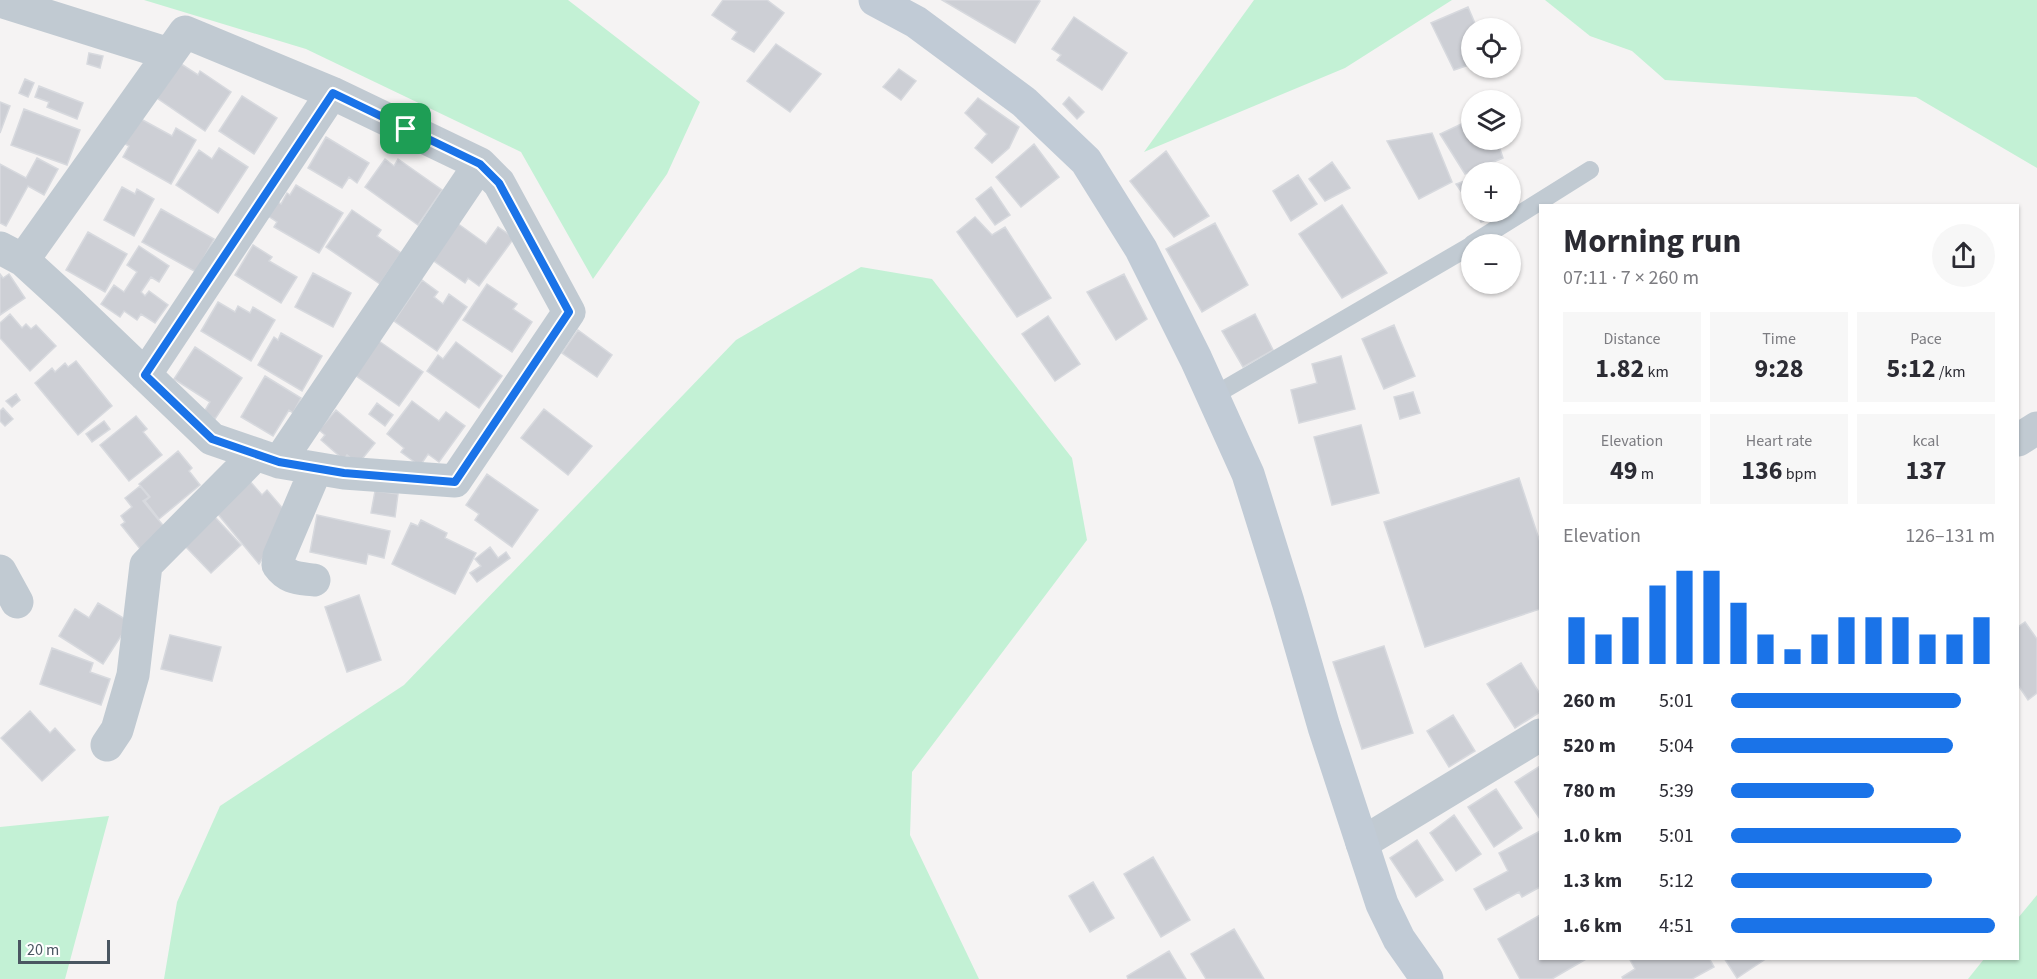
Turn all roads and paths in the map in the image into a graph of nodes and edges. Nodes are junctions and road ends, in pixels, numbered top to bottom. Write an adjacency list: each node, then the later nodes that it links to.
1 (875, 0): 11 (street)
2 (0, 1): 3 (street)
3 (169, 54): 4 (street); 9 (street)
4 (333, 93): 5 (street); 10 (street)
5 (480, 164): 14 (street); 15 (street)
6 (1590, 170): 7 (lane)
7 (1489, 234)
8 (1461, 251): 11 (lane)
9 (11, 254): 10 (street)
10 (145, 375): 14 (street)
11 (1213, 396): 21 (street)
12 (2037, 428): 13 (street)
13 (2019, 439)
14 (267, 458): 15 (street); 20 (street)
15 (316, 469): 17 (street)
16 (0, 571): 18 (street)
17 (314, 580)
18 (17, 602)
19 (1539, 736): 21 (street)
20 (107, 745)
21 (1362, 843): 22 (street)
22 (1427, 979)

